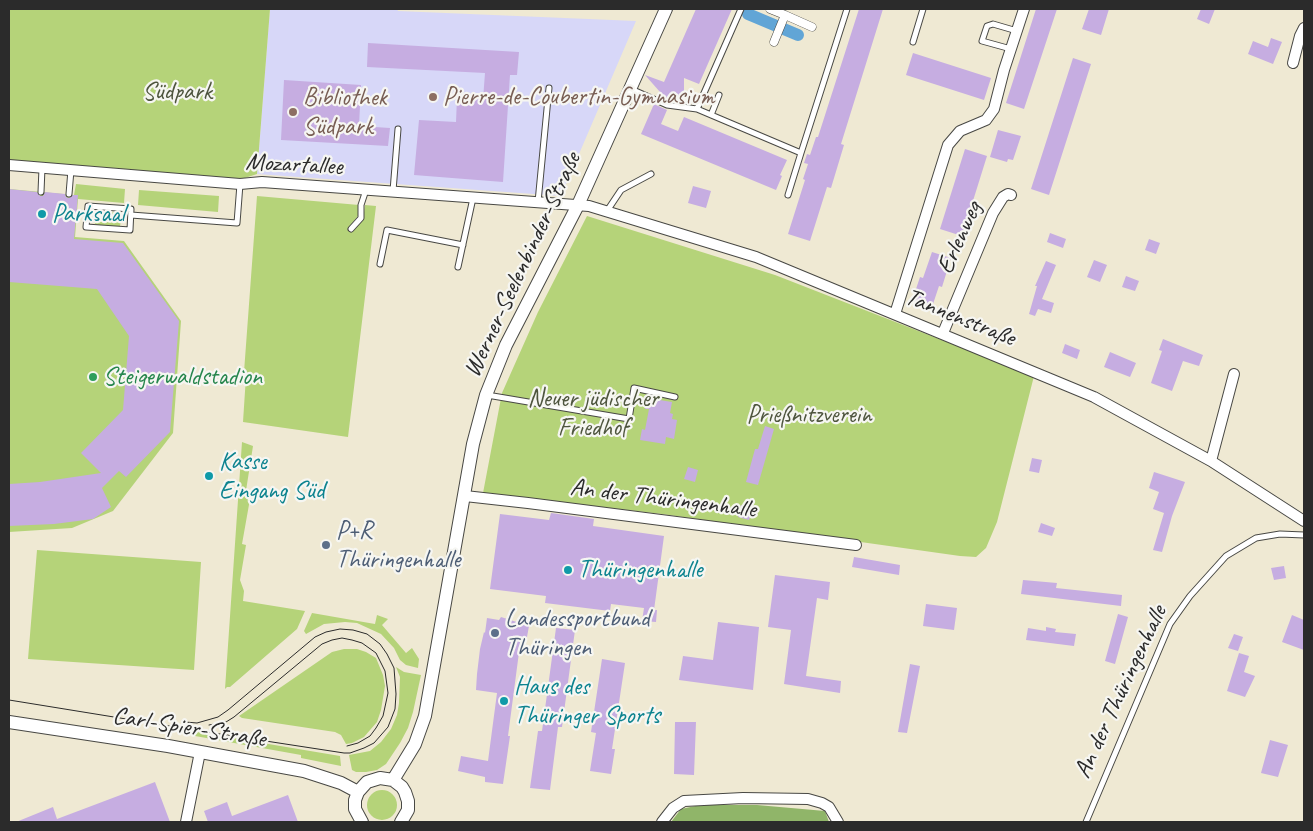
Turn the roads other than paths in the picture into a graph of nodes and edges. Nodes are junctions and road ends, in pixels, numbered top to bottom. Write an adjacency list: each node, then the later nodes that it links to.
1 (666, 9): 17 (street, Werner-Seelenbinder-Straße)
2 (741, 9): 19 (lane)
3 (770, 9): 7 (street)
4 (847, 9): 22 (lane)
5 (923, 9): 12 (lane)
6 (1024, 9): 10 (street)
7 (785, 15): 8 (street); 11 (street)
8 (812, 26)
9 (1304, 28): 14 (street)
10 (1018, 31): 13 (street); 13 (lane)
11 (774, 42)
12 (913, 42)
13 (1012, 50): 43 (street)
14 (1300, 52): 15 (street)
15 (1293, 63)
16 (548, 88): 35 (lane)
17 (630, 89): 19 (lane); 36 (street, Werner-Seelenbinder-Straße)
18 (719, 95): 20 (lane)
19 (697, 109): 20 (lane)
20 (711, 115): 22 (lane)
21 (398, 129): 30 (lane)
22 (801, 153): 32 (lane)
23 (9, 165): 24 (street, Mozartallee)
24 (42, 168): 25 (street, Mozartallee); 29 (lane)
25 (71, 170): 27 (street, Mozartallee); 31 (lane)
26 (650, 174): 37 (lane)
27 (240, 184): 28 (street, Mozartallee); 38 (lane)
28 (366, 190): 30 (street, Mozartallee); 39 (lane)
29 (41, 192)
30 (393, 192): 34 (street, Mozartallee)
31 (69, 194)
32 (788, 195)
33 (1011, 195): 44 (street, Erlenweg)
34 (473, 198): 35 (street, Mozartallee); 40 (lane)
35 (538, 202): 36 (street, Mozartallee)
36 (578, 205): 37 (street, Tannenstraße); 46 (street, Werner-Seelenbinder-Straße)
37 (606, 211): 43 (street, Tannenstraße)
38 (131, 215): 38 (lane)
39 (351, 229)
40 (463, 245): 41 (lane); 42 (lane)
41 (380, 264)
42 (458, 267)
43 (894, 314): 44 (street, Tannenstraße)
44 (943, 333): 48 (street, Tannenstraße)
45 (1234, 374): 48 (street)
46 (486, 395): 47 (lane); 49 (street, Werner-Seelenbinder-Straße)
47 (675, 397)
48 (1211, 461): 50 (street, Tannenstraße)
49 (465, 496): 52 (street, An der Thüringenhalle); 55 (street, Werner-Seelenbinder-Straße)
50 (1304, 521)
51 (1304, 535): 62 (lane, An der Thüringenhalle)
52 (856, 545)
53 (9, 722): 54 (street, Carl-Spier-Straße)
54 (200, 752): 56 (street, Carl-Spier-Straße); 58 (street)
55 (393, 780): 56 (street); 57 (street)
56 (358, 792): 59 (street)
57 (404, 821)
58 (186, 822)
59 (362, 822)
60 (662, 822): 61 (street)
61 (838, 822)
62 (1086, 822)

